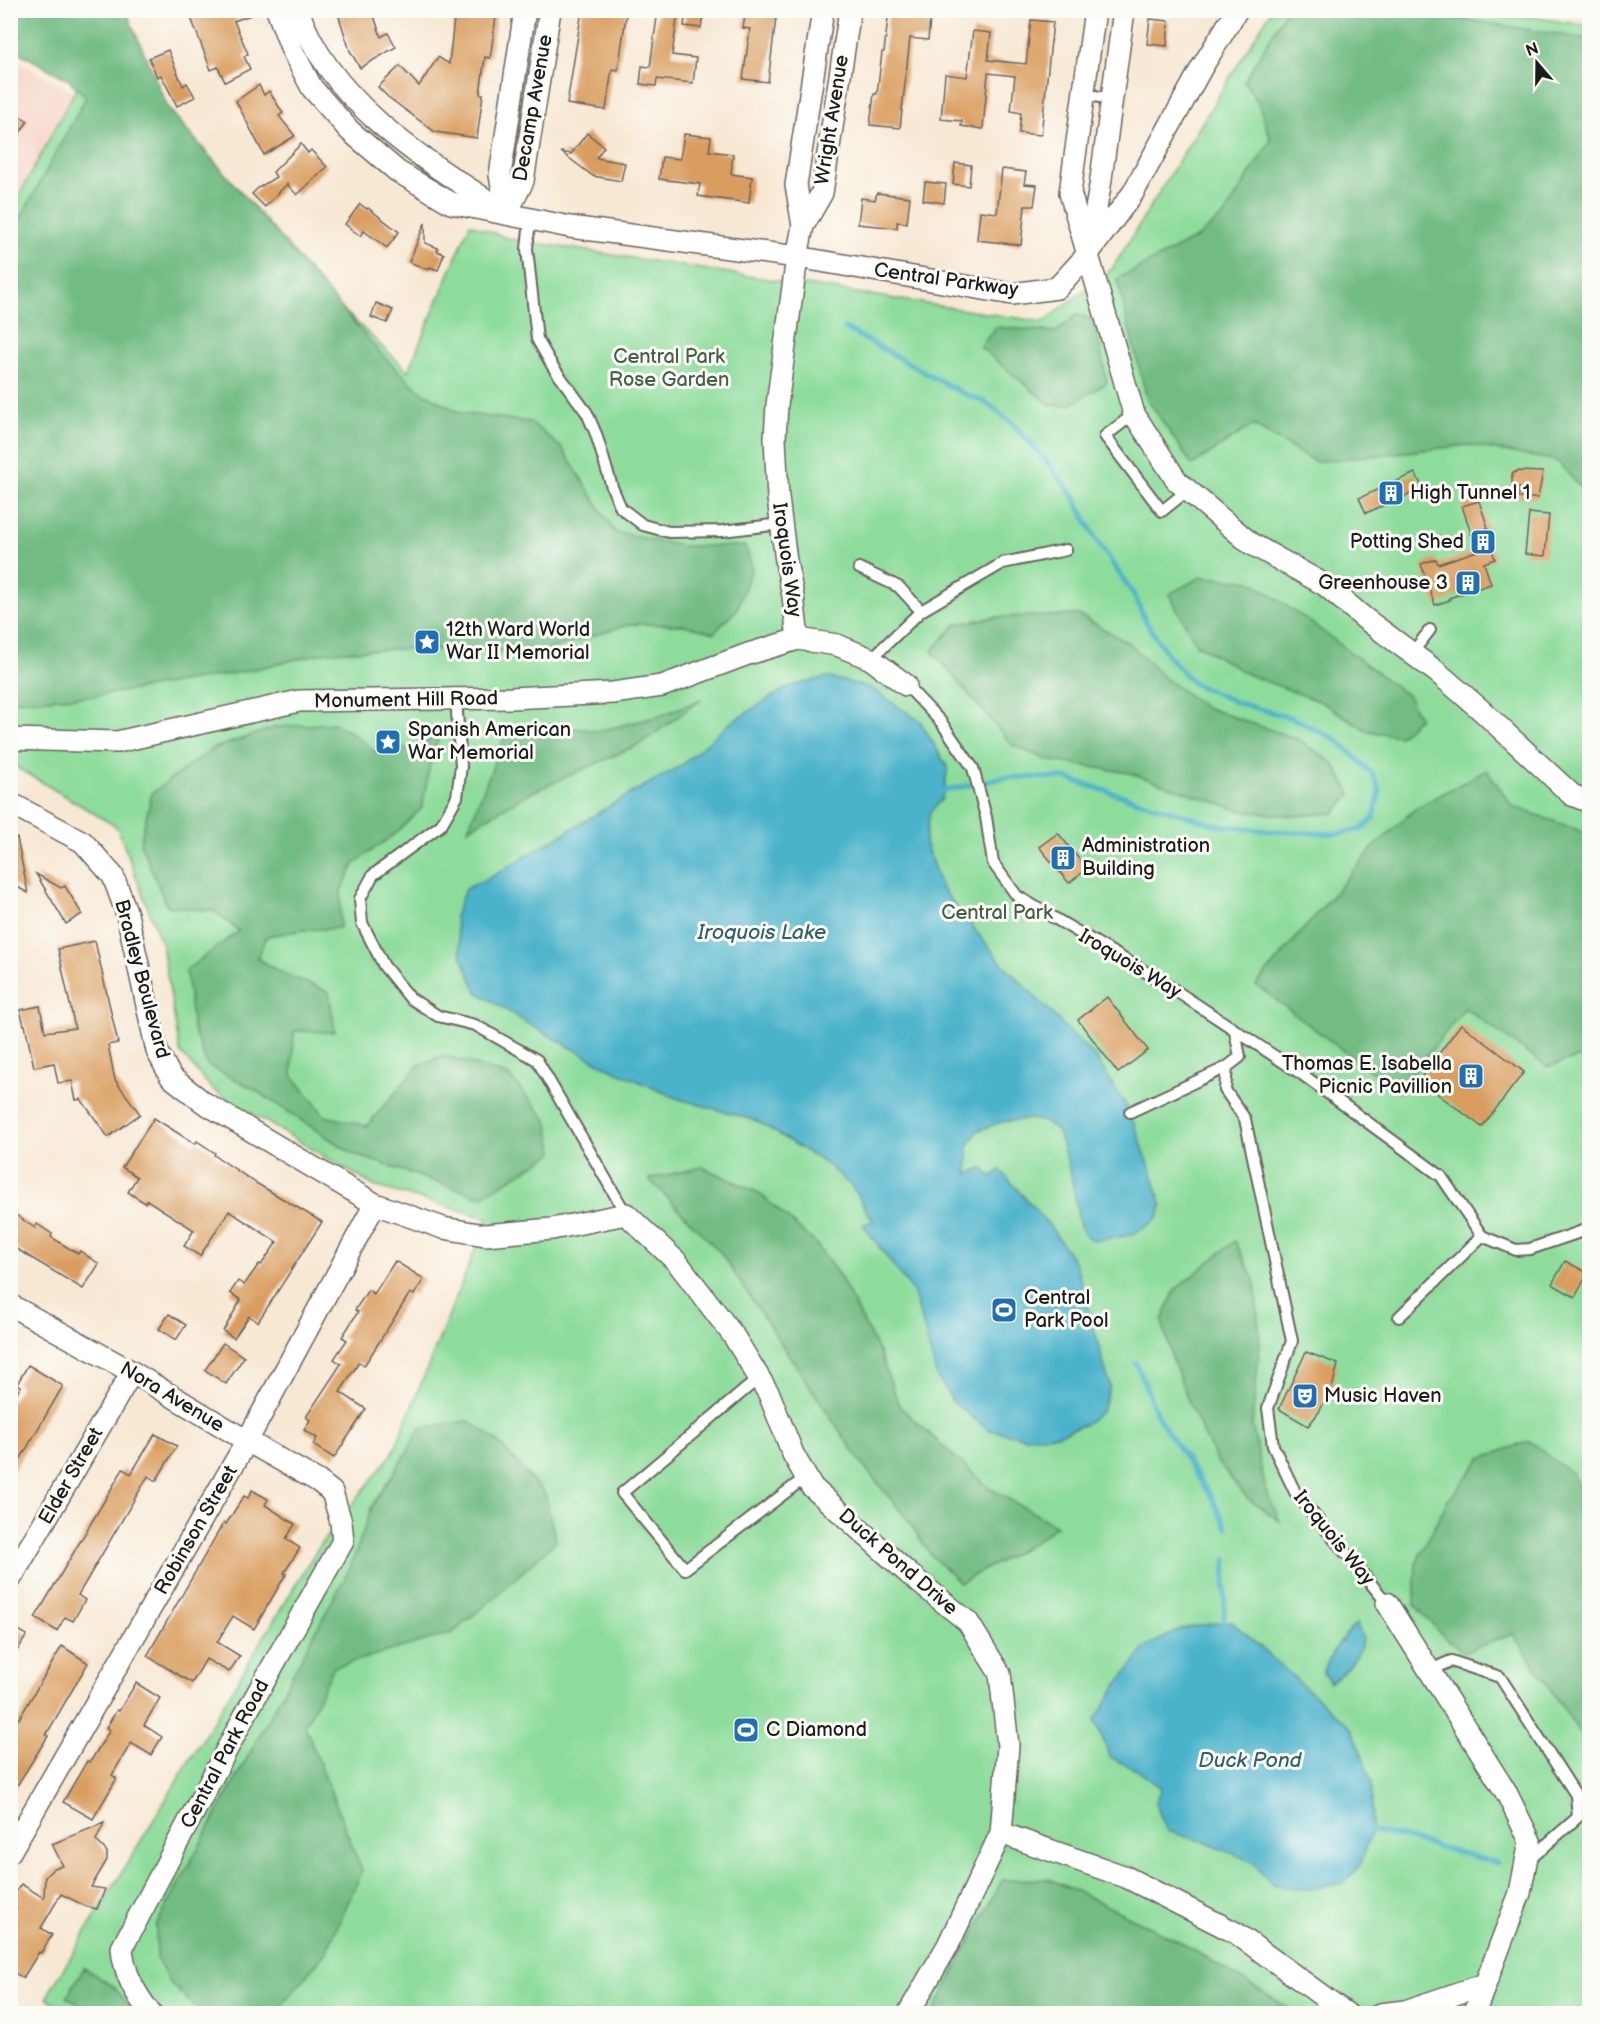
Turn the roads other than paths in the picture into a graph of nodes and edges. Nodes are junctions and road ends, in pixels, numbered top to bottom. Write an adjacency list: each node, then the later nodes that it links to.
1 (277, 10): 12 (street, Central Parkway)
2 (298, 10): 12 (street, Central Parkway)
3 (525, 10): 13 (street, Decamp Avenue)
4 (550, 10): 13 (street, Decamp Avenue)
5 (850, 10): 9 (street, Wright Avenue)
6 (1095, 10): 10 (street)
7 (1124, 10): 11 (street)
8 (1236, 10): 15 (street, Central Parkway)
9 (831, 28): 16 (street, Wright Avenue)
10 (1083, 94): 11 (lane); 15 (street)
11 (1111, 99): 15 (street)
12 (344, 105): 13 (street, Central Parkway)
13 (507, 213): 14 (street, Central Parkway)
14 (530, 219): 16 (street, Central Parkway); 19 (lane)
15 (1087, 255): 16 (street, Central Parkway); 17 (street)
16 (796, 257): 19 (street, Iroquois Way)
17 (1134, 414): 18 (street); 18 (lane)
18 (1188, 490): 25 (street)
19 (781, 524): 24 (street, Iroquois Way)
20 (1066, 550): 22 (lane)
21 (859, 568): 22 (lane)
22 (921, 611): 26 (lane)
23 (1430, 630): 25 (lane)
24 (798, 639): 26 (street, Iroquois Way); 28 (street, Monument Hill Road)
25 (1412, 653): 30 (street)
26 (871, 659): 27 (street, Iroquois Way)
27 (906, 685): 32 (lane, Iroquois Way)
28 (456, 699): 29 (street, Monument Hill Road); 36 (lane)
29 (10, 739)
30 (1590, 802)
31 (10, 803): 35 (street, Bradley Boulevard)
32 (1235, 1031): 33 (lane, Iroquois Way); 38 (lane, Iroquois Way)
33 (1227, 1067): 34 (lane); 47 (lane, Iroquois Way)
34 (1130, 1112)
35 (375, 1204): 36 (street); 43 (street, Robinson Street)
36 (626, 1214): 42 (street, Duck Pond Drive)
37 (1590, 1226): 38 (lane)
38 (1482, 1236): 40 (lane)
39 (10, 1305): 41 (street, Nora Avenue)
40 (1399, 1317)
41 (132, 1372): 43 (street, Nora Avenue); 46 (street, Elder Street)
42 (759, 1378): 44 (street, Duck Pond Drive); 44 (lane)
43 (248, 1441): 45 (street, Nora Avenue); 50 (street, Robinson Street)
44 (806, 1477): 49 (street, Duck Pond Drive)
45 (332, 1492): 54 (street, Central Park Road)
46 (10, 1580)
47 (1388, 1603): 48 (street, Iroquois Way)
48 (1430, 1670): 51 (street, Iroquois Way); 51 (lane)
49 (1001, 1833): 53 (street); 55 (street)
50 (10, 1852)
51 (1526, 1862): 52 (street, Iroquois Way)
52 (1485, 1984): 56 (street); 57 (street, Iroquois Way)
53 (908, 2012)
54 (151, 2013)
55 (1347, 2013)
56 (1380, 2013)
57 (1474, 2013)

